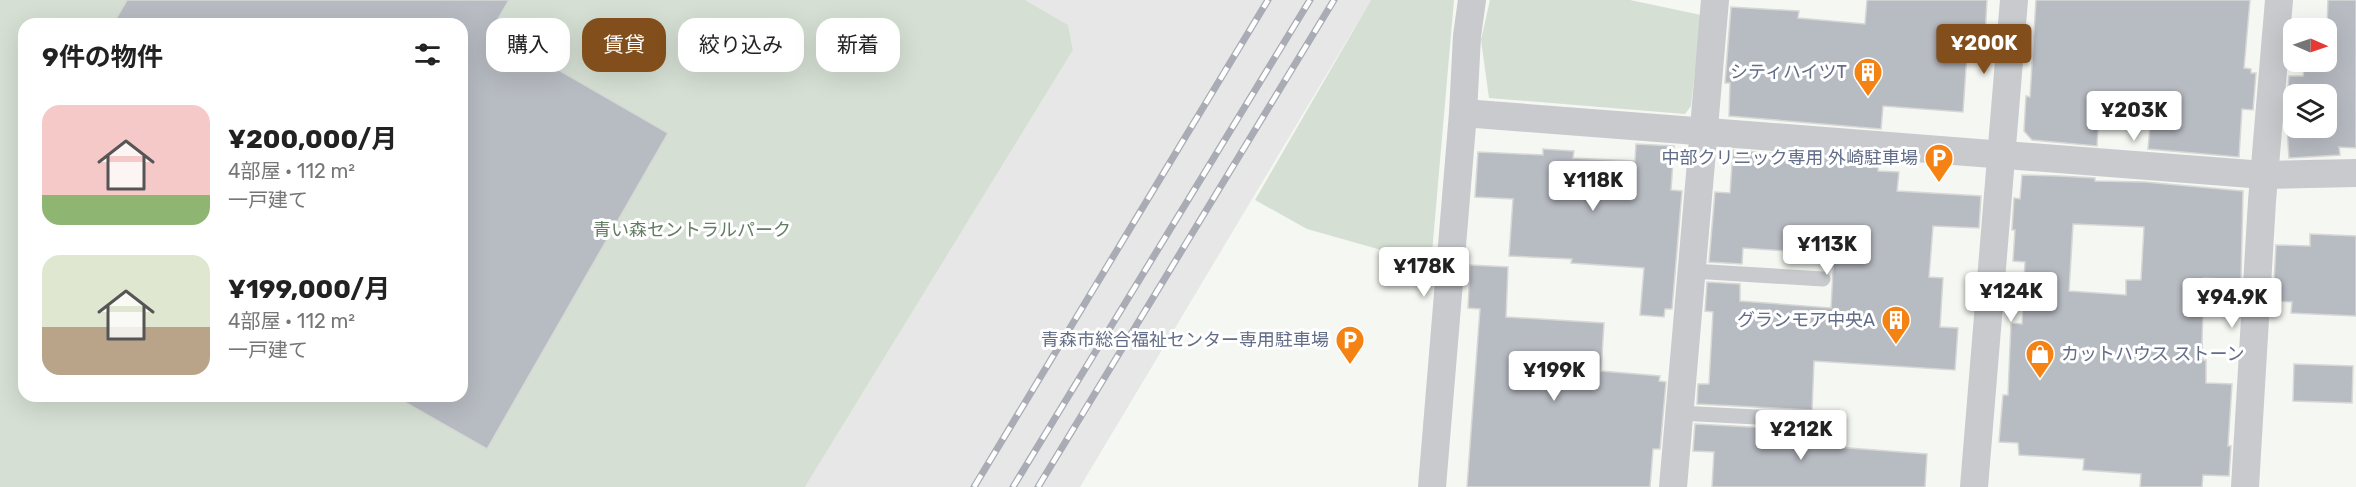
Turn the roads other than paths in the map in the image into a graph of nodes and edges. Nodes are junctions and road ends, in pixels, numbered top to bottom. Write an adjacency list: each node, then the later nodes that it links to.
1 (1472, 0): 5 (street)
2 (1715, 0): 6 (street)
3 (2014, 0): 7 (street)
4 (2279, 0): 9 (street)
5 (1463, 113): 6 (street); 14 (street)
6 (1704, 132): 7 (street); 10 (street)
7 (2001, 155): 9 (street); 16 (street)
8 (2356, 173): 9 (street)
9 (2264, 175): 18 (street)
10 (1692, 271): 11 (lane); 12 (street)
11 (1823, 279)
12 (1679, 413): 13 (lane); 15 (street)
13 (1812, 420)
14 (1432, 487)
15 (1673, 487)
16 (1975, 487): 17 (street)
17 (1983, 487)
18 (2246, 487)

